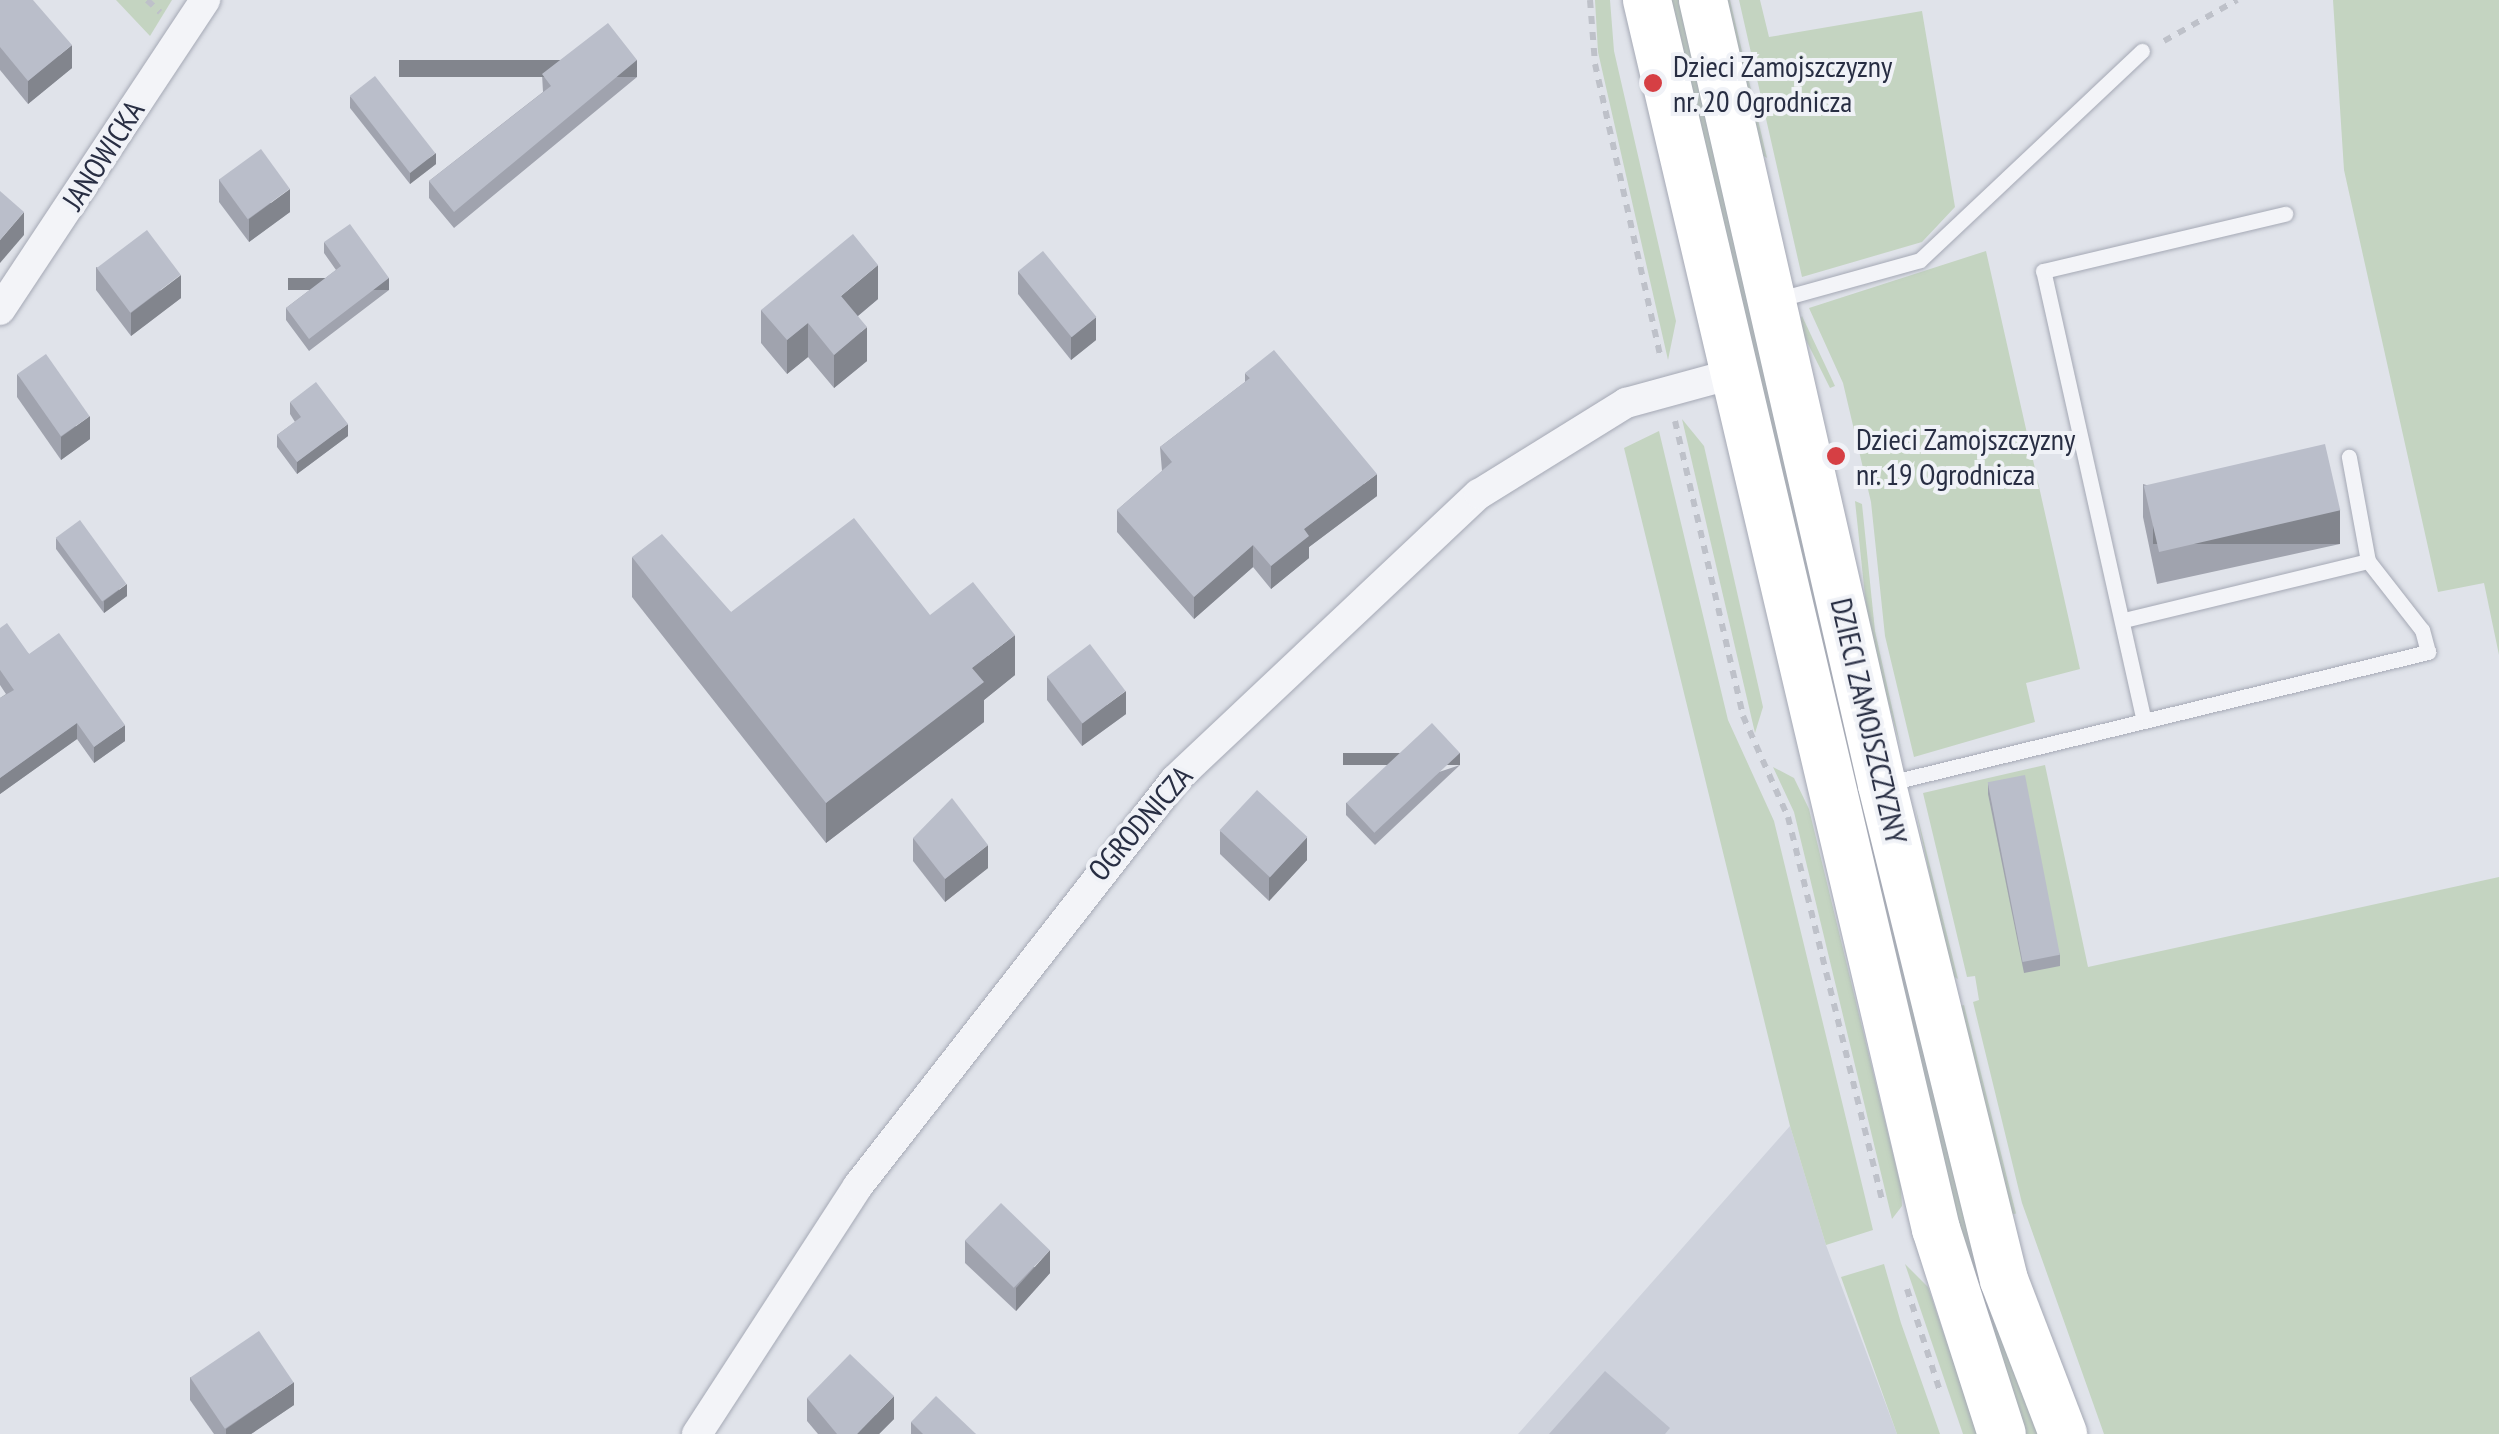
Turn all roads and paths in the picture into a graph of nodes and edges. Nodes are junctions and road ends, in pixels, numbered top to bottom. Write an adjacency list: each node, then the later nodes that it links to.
1 (205, 0): 9 (street, JANOWICKA)
2 (1590, 0): 11 (path)
3 (1647, 0): 10 (main road, DZIECI ZAMOJSZCZYZNY)
4 (1703, 0): 8 (main road, DZIECI ZAMOJSZCZYZNY)
5 (2236, 0): 6 (path)
6 (2142, 51): 8 (lane)
7 (2285, 214): 14 (lane)
8 (1772, 301): 16 (main road, DZIECI ZAMOJSZCZYZNY)
9 (0, 310)
10 (1732, 374): 11 (street, OGRODNICZA); 21 (main road, DZIECI ZAMOJSZCZYZNY)
11 (1668, 392): 17 (path); 20 (street, OGRODNICZA)
12 (2348, 457): 13 (lane)
13 (2368, 561): 14 (lane); 15 (lane)
14 (2124, 620): 15 (lane)
15 (2143, 717): 16 (lane)
16 (1882, 785): 22 (main road, DZIECI ZAMOJSZCZYZNY)
17 (1884, 1206)
18 (1904, 1281): 19 (path)
19 (1946, 1406)
20 (697, 1434)
21 (2002, 1434)
22 (2063, 1434)

